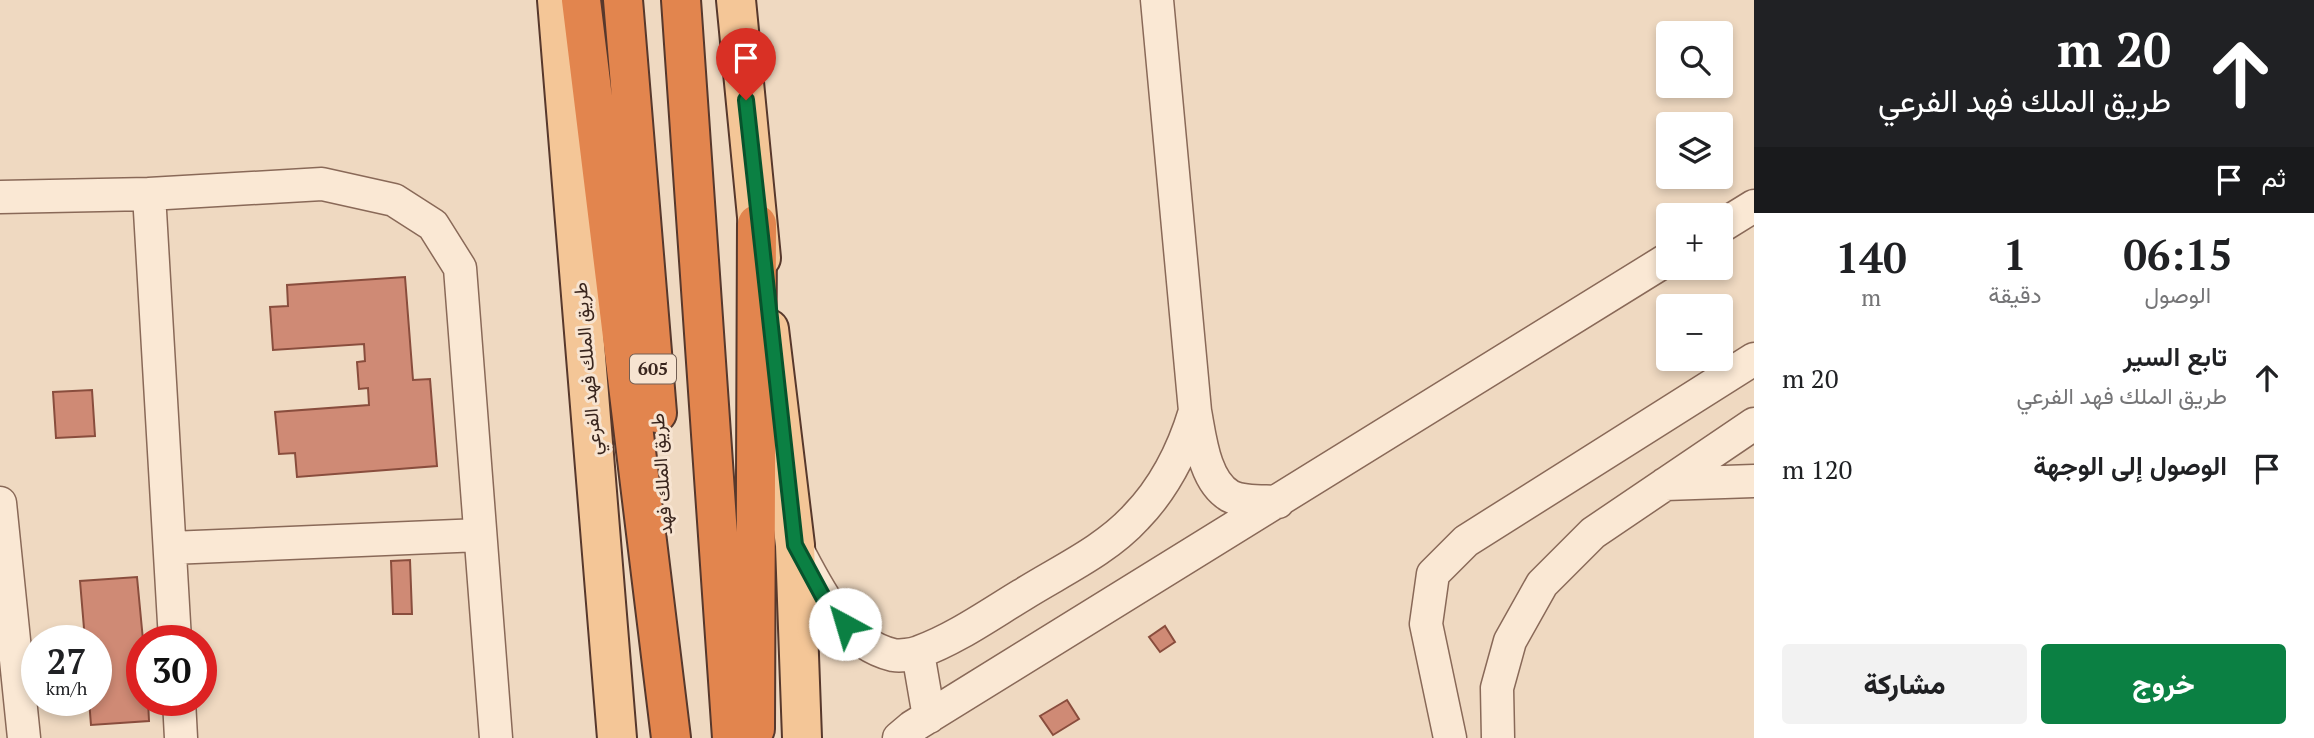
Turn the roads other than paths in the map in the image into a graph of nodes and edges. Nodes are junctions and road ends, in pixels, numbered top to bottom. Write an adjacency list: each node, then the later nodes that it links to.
1 (557, 0): 30 (main road, طريق الملك فهد الفرعي)
2 (580, 0): 31 (highway)
3 (623, 0): 32 (highway, طريق الملك فهد / 605)
4 (681, 0): 33 (highway, 605)
5 (736, 0): 11 (main road)
6 (1157, 0): 14 (street)
7 (149, 194): 8 (street); 20 (street); 22 (street)
8 (0, 197)
9 (1754, 206): 10 (street)
10 (1733, 219)
11 (757, 224): 21 (main road); 34 (highway)
12 (1656, 266): 18 (street)
13 (1754, 359): 37 (street)
14 (1195, 411): 18 (street); 24 (street)
15 (1754, 424): 17 (street)
16 (1754, 481): 17 (street)
17 (1664, 484): 38 (street)
18 (1278, 502): 26 (street)
19 (0, 503): 27 (street)
20 (480, 535): 22 (street); 29 (street)
21 (795, 545): 24 (street); 35 (main road)
22 (170, 548): 23 (street)
23 (174, 625)
24 (918, 653): 26 (street)
25 (180, 716): 28 (street)
26 (929, 717): 36 (street)
27 (24, 738)
28 (181, 738)
29 (496, 738)
30 (617, 738)
31 (671, 738)
32 (680, 738)
33 (732, 738)
34 (754, 738)
35 (802, 738)
36 (898, 738)
37 (1450, 738)
38 (1498, 738)

